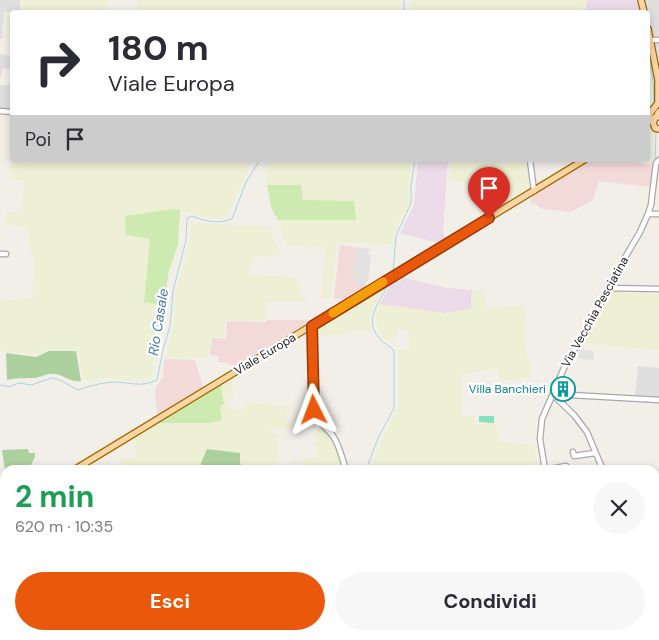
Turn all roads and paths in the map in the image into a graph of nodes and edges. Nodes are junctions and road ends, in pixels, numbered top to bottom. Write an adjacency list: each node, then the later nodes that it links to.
1 (650, 40): 2 (street); 3 (main road)
2 (659, 40)
3 (659, 84): 4 (main road)
4 (650, 113)
5 (658, 115): 6 (main road)
6 (658, 129)
7 (659, 160): 11 (street, Via Vecchia Pesciatina)
8 (530, 162): 10 (street)
9 (581, 162): 10 (main road, Viale Europa)
10 (534, 190): 15 (main road, Viale Europa)
11 (648, 214): 12 (street); 13 (street, Via Vecchia Pesciatina)
12 (659, 214)
13 (608, 288): 14 (street); 16 (street, Via Vecchia Pesciatina)
14 (659, 289)
15 (312, 326): 21 (main road, Viale Europa); 22 (street)
16 (553, 395): 20 (street); 23 (street, Via Vecchia Pesciatina)
17 (571, 395): 18 (street)
18 (659, 400)
19 (573, 452): 20 (street)
20 (596, 453): 24 (street)
21 (82, 465)
22 (344, 465)
23 (544, 465)
24 (601, 465)

